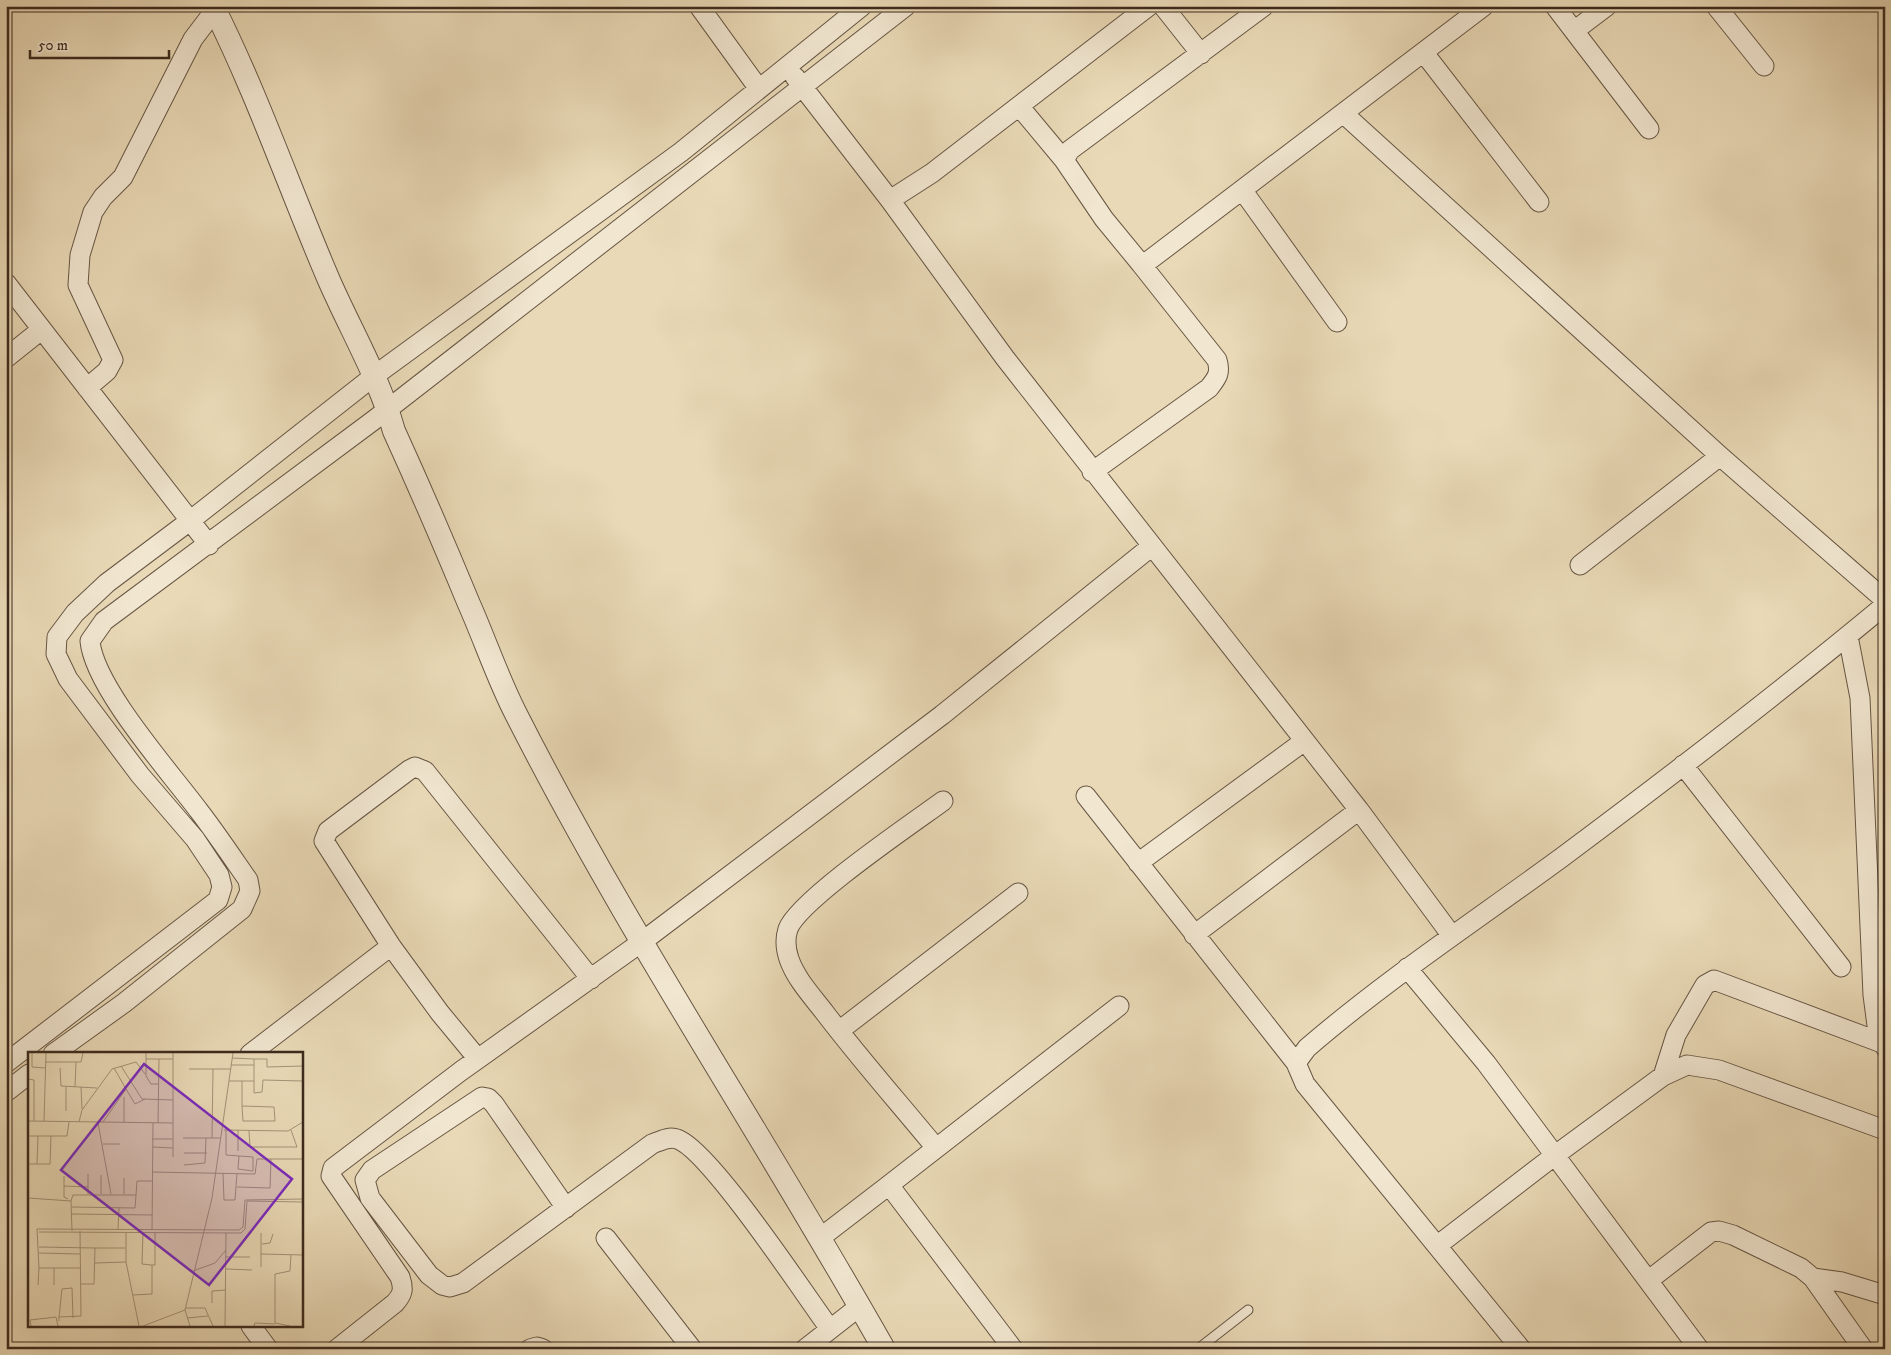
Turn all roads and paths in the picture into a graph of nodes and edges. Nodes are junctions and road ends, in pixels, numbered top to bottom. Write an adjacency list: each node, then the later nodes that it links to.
1 (699, 6): 18 (street)
2 (906, 6): 17 (street)
3 (1150, 6): 19 (street)
4 (1163, 6): 14 (street)
5 (1264, 6): 14 (street)
6 (1484, 6): 13 (street)
7 (1555, 6): 12 (street)
8 (1607, 6): 12 (street)
9 (1716, 6): 16 (street)
10 (858, 7): 15 (street)
11 (214, 8): 31 (street); 32 (street)
12 (1574, 31): 21 (street)
13 (1424, 53): 20 (street); 25 (street)
14 (1200, 54): 22 (street)
15 (787, 66): 17 (street); 18 (street)
16 (1764, 66)
17 (802, 88): 24 (street); 33 (street)
18 (759, 89): 31 (street)
19 (1019, 106): 22 (street); 24 (street)
20 (1344, 114): 23 (street); 34 (street)
21 (1649, 129)
22 (1064, 160): 26 (street)
23 (1243, 191): 26 (street); 28 (street)
24 (890, 200): 35 (street)
25 (1540, 202)
26 (1141, 264): 35 (street)
27 (6, 283): 29 (street)
28 (1337, 322)
29 (42, 330): 30 (street); 32 (street)
30 (6, 358)
31 (374, 376): 33 (street); 36 (street)
32 (87, 388): 36 (street)
33 (388, 410): 37 (street); 56 (street)
34 (1720, 456): 39 (street); 40 (street)
35 (1092, 472): 38 (street)
36 (191, 520): 37 (street); 43 (street)
37 (209, 545): 44 (street)
38 (1152, 546): 45 (street); 56 (street)
39 (1580, 565)
40 (1885, 600)
41 (1885, 605): 42 (street)
42 (1848, 636): 46 (street); 63 (street)
43 (58, 637): 44 (street); 51 (street)
44 (90, 641): 52 (street)
45 (1303, 742): 49 (street); 50 (street)
46 (1683, 765): 55 (street); 58 (street)
47 (1086, 796): 50 (street)
48 (943, 801): 62 (street)
49 (1359, 810): 54 (street); 55 (street)
50 (1138, 863): 54 (street)
51 (222, 886): 52 (street); 67 (street)
52 (250, 891): 64 (street)
53 (1018, 893): 62 (street)
54 (1194, 935): 68 (street)
55 (1452, 936): 59 (street)
56 (643, 942): 60 (street); 78 (street)
57 (391, 946): 60 (street); 65 (street); 66 (street)
58 (1841, 967)
59 (1407, 968): 68 (street); 74 (street)
60 (591, 979): 66 (street)
61 (1119, 1006): 73 (street)
62 (839, 1031): 73 (street)
63 (1883, 1045): 70 (street)
64 (56, 1052)
65 (253, 1052)
66 (478, 1059): 88 (street)
67 (6, 1063)
68 (1296, 1063): 79 (street)
69 (28, 1075): 71 (street)
70 (1663, 1076): 72 (street); 74 (street)
71 (6, 1092)
72 (1885, 1130)
73 (936, 1148): 75 (street)
74 (1554, 1156): 79 (street); 81 (street)
75 (889, 1185): 78 (street); 94 (street)
76 (566, 1208): 76 (street); 86 (street)
77 (606, 1238): 91 (street)
78 (820, 1238): 83 (street)
79 (1438, 1246): 96 (street)
80 (1813, 1278): 81 (street); 82 (street); 98 (street)
81 (1649, 1280): 97 (street)
82 (1885, 1295)
83 (860, 1306): 86 (street); 93 (street)
84 (1248, 1310): 95 (lane)
85 (253, 1328): 87 (street)
86 (830, 1329): 92 (street)
87 (268, 1349)
88 (338, 1349)
89 (530, 1349): 90 (street)
90 (543, 1349)
91 (692, 1349)
92 (804, 1349)
93 (884, 1349)
94 (1013, 1349)
95 (1198, 1349)
96 (1521, 1349)
97 (1699, 1349)
98 (1863, 1349)

